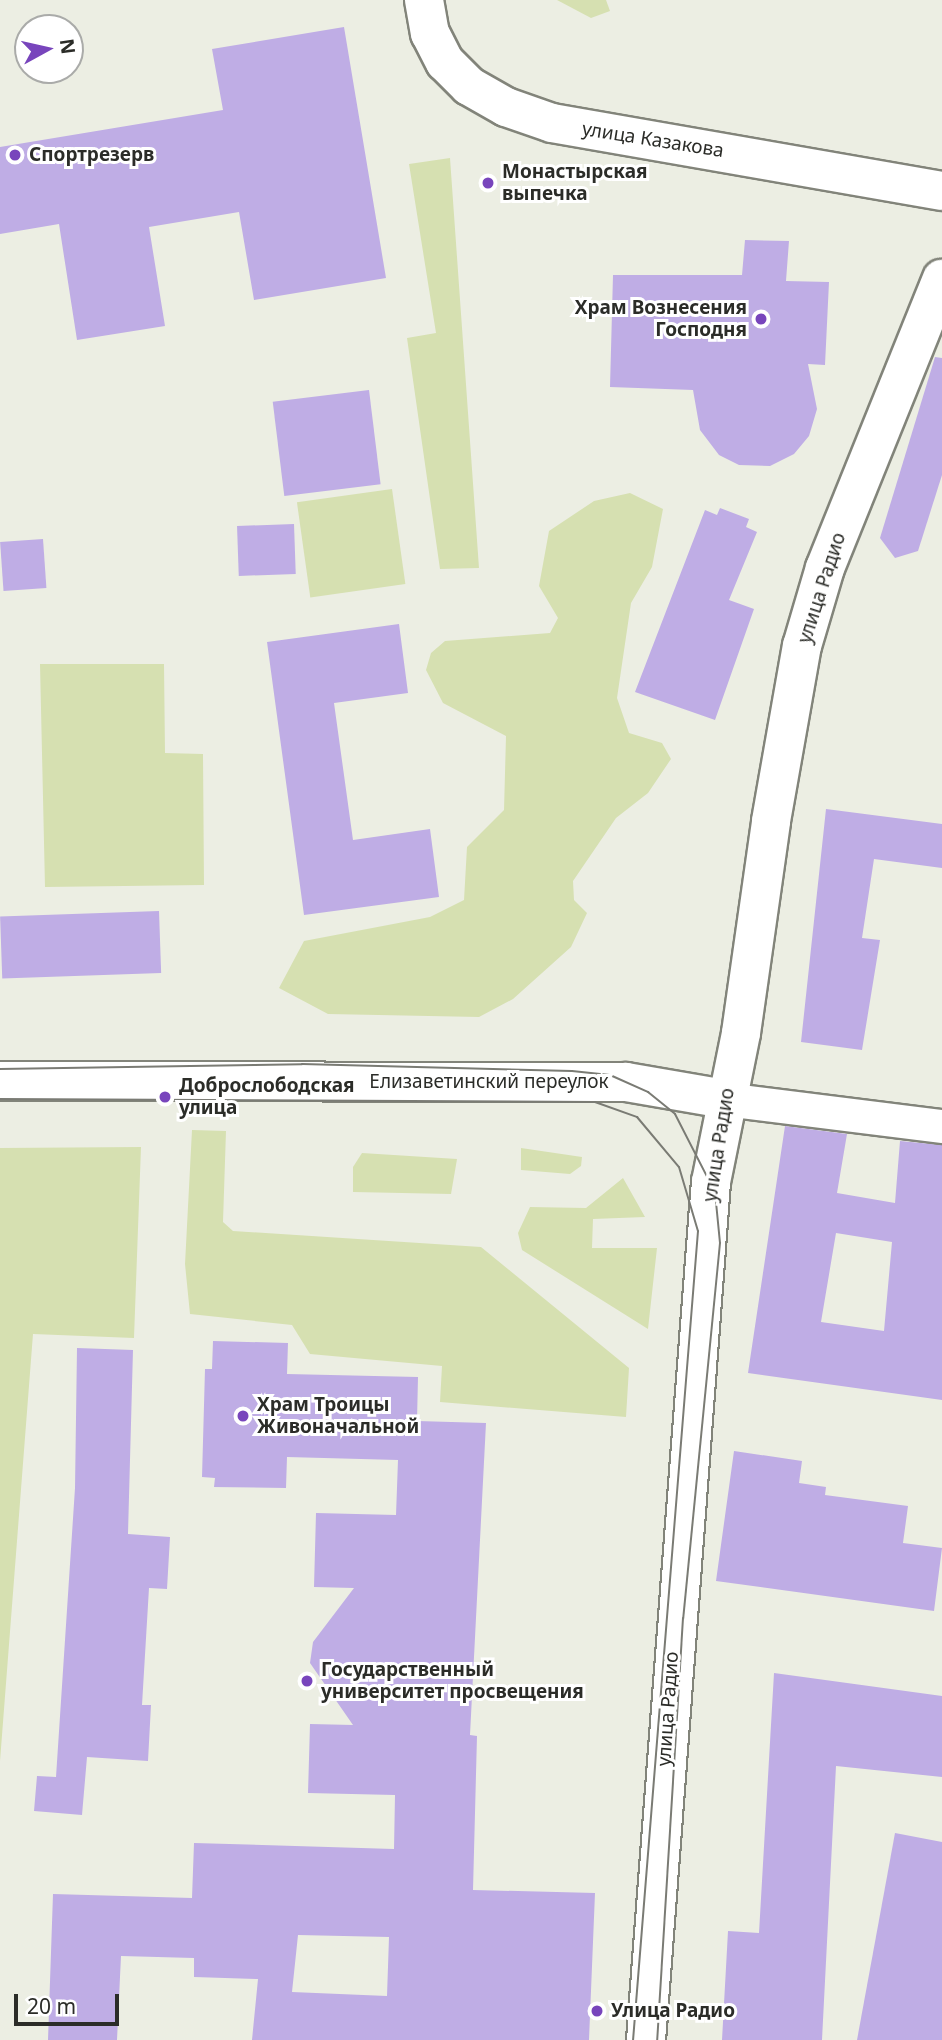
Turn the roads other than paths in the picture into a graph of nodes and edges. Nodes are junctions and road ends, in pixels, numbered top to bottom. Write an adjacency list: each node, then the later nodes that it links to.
1 (424, 0): 2 (street, улица Казакова)
2 (942, 191)
3 (942, 279): 5 (street, улица Радио)
4 (0, 1081): 5 (street, Елизаветинский переулок)
5 (724, 1099): 6 (street); 7 (street, улица Радио)
6 (942, 1126)
7 (646, 2040)

